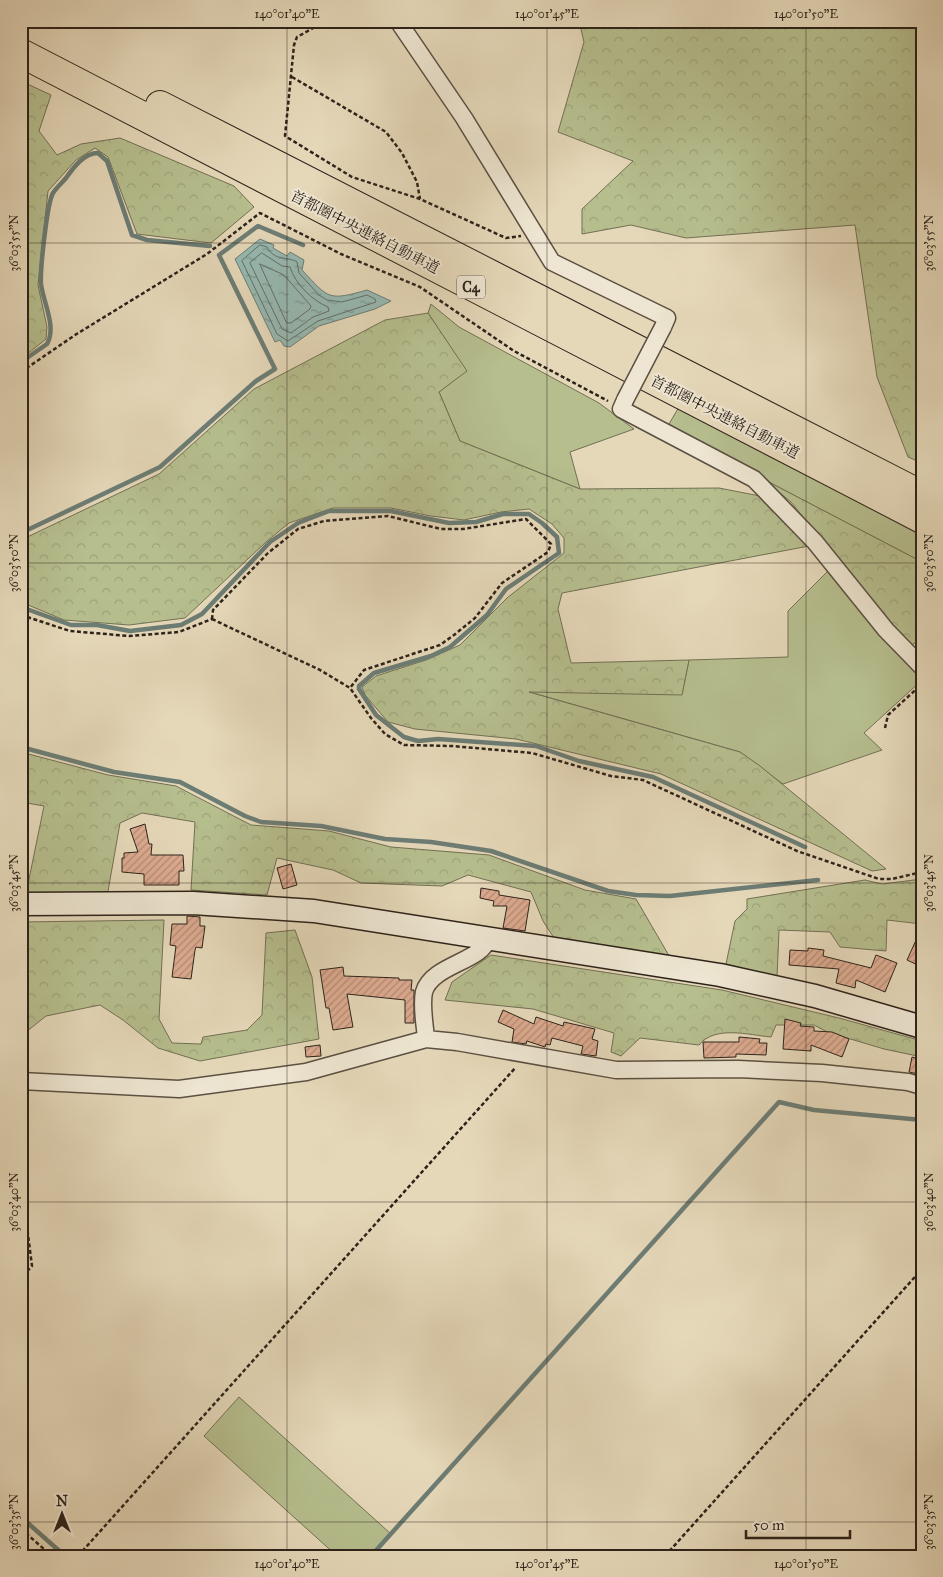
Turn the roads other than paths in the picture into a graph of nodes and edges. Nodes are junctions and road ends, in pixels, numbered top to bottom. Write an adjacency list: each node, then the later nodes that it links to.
1 (398, 21): 6 (street, bridge)
2 (21, 37): 4 (highway, 首都圏中央連絡自動車道 / C4)
3 (21, 54): 5 (highway, 首都圏中央連絡自動車道 / C4)
4 (922, 496)
5 (922, 519)
6 (922, 667)
7 (21, 904): 8 (street)
8 (488, 938): 9 (street); 10 (street)
9 (922, 1027)
10 (426, 1040): 11 (street); 12 (street)
11 (21, 1081)
12 (922, 1086)

